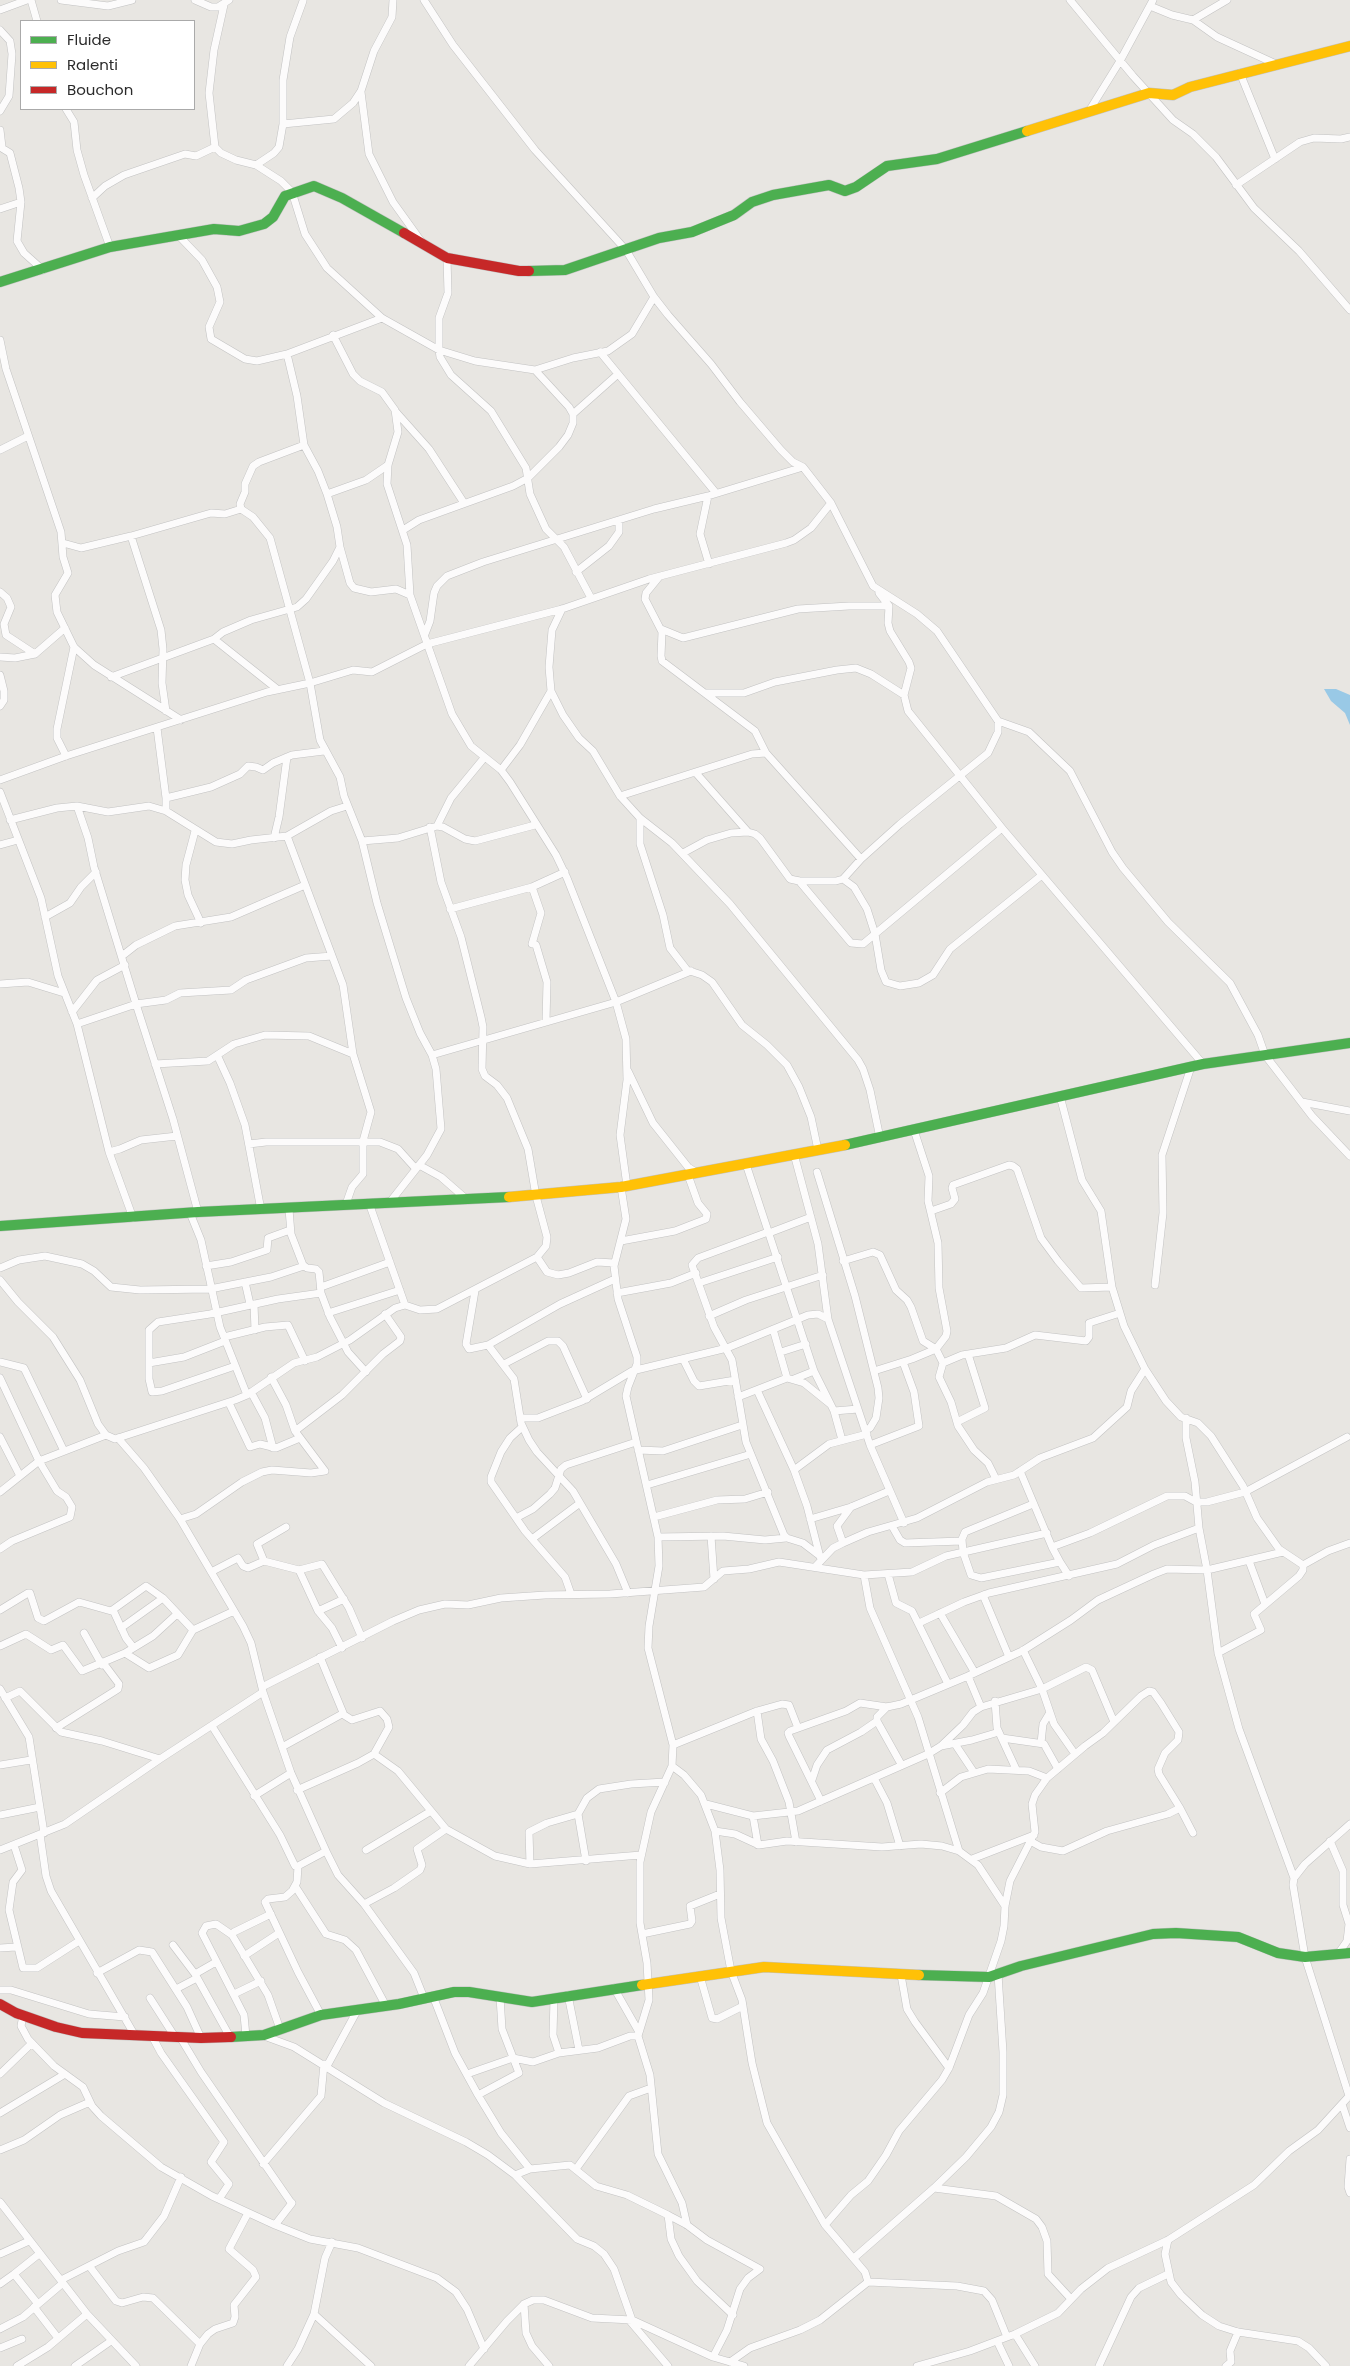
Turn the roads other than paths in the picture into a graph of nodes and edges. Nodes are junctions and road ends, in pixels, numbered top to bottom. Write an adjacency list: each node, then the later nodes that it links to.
1 (26, 0): 14 (street)
2 (31, 0): 15 (street)
3 (61, 0): 11 (street)
4 (132, 0): 11 (street)
5 (195, 0): 12 (street)
6 (303, 0): 27 (street)
7 (393, 0): 22 (street)
8 (424, 0): 42 (street)
9 (1070, 0): 19 (street)
10 (1227, 0): 16 (street)
11 (73, 1)
12 (226, 2): 31 (street)
13 (1151, 3): 16 (street); 19 (street)
14 (0, 10)
15 (36, 20)
16 (1193, 20): 20 (street)
17 (0, 30): 25 (street)
18 (1350, 46): 20 (street)
19 (1120, 61): 23 (street); 26 (street)
20 (1278, 65): 21 (street)
21 (1240, 73): 23 (street); 32 (street)
22 (361, 91): 27 (street); 40 (street)
23 (1149, 94): 26 (street); 34 (street)
24 (67, 110): 36 (street)
25 (0, 111)
26 (1089, 111): 42 (street)
27 (283, 124): 33 (street)
28 (0, 130): 30 (street)
29 (1350, 137): 32 (street)
30 (1, 147): 37 (street)
31 (215, 147): 33 (street); 36 (street)
32 (1276, 158): 34 (street)
33 (256, 165): 35 (street)
34 (1236, 185): 47 (street)
35 (292, 192): 39 (street); 40 (street); 48 (street)
36 (92, 198): 41 (street)
37 (21, 202): 38 (street); 44 (street)
38 (0, 209)
39 (178, 235): 41 (street); 53 (street)
40 (424, 245): 43 (street)
41 (110, 247): 44 (street)
42 (626, 250): 43 (street); 46 (street)
43 (447, 258): 51 (street)
44 (43, 270): 45 (street)
45 (0, 282)
46 (654, 297): 52 (street); 63 (street)
47 (1350, 310)
48 (382, 318): 49 (street); 51 (street)
49 (333, 335): 53 (street); 57 (street)
50 (0, 340): 54 (street)
51 (439, 350): 55 (street); 64 (street)
52 (600, 352): 55 (street); 56 (street)
53 (287, 354): 60 (street)
54 (3, 370): 59 (street)
55 (535, 370): 58 (street)
56 (618, 374): 58 (street); 65 (street)
57 (395, 410): 62 (street); 68 (street)
58 (573, 414): 64 (street)
59 (28, 436): 61 (street); 75 (street)
60 (304, 445): 66 (street); 70 (street)
61 (0, 450)
62 (388, 465): 66 (street); 72 (street)
63 (803, 467): 65 (street); 69 (street)
64 (528, 478): 68 (street); 74 (street)
65 (716, 493): 67 (street)
66 (326, 494): 76 (street)
67 (708, 496): 71 (street); 77 (street)
68 (464, 503): 72 (street)
69 (831, 503): 77 (street); 80 (street)
70 (241, 509): 73 (street); 85 (street)
71 (619, 520): 74 (street); 78 (street)
72 (403, 530): 82 (street)
73 (131, 536): 75 (street); 94 (street)
74 (556, 540): 78 (street); 89 (street)
75 (63, 543): 87 (street)
76 (340, 547): 82 (street); 85 (street)
77 (709, 564): 79 (street)
78 (576, 572): 83 (street)
79 (659, 577): 83 (street); 88 (street)
80 (873, 586): 84 (street); 106 (street)
81 (0, 592): 93 (street)
82 (410, 595): 89 (street)
83 (590, 598): 86 (street)
84 (889, 606): 88 (street); 102 (street)
85 (290, 608): 90 (street); 98 (street)
86 (562, 609): 91 (street); 100 (street)
87 (65, 628): 92 (street); 93 (street)
88 (661, 629): 101 (street)
89 (425, 634): 91 (street)
90 (214, 639): 94 (street); 99 (street)
91 (427, 644): 98 (street); 112 (street)
92 (74, 647): 97 (street); 110 (street)
93 (35, 654): 95 (street)
94 (162, 656): 97 (street); 104 (street)
95 (0, 657)
96 (0, 675): 103 (street)
97 (111, 677): 104 (street)
98 (310, 683): 99 (street); 108 (street)
99 (276, 689): 105 (street)
100 (551, 691): 113 (street); 118 (street)
101 (704, 693): 102 (street); 109 (street)
102 (904, 695): 115 (street)
103 (0, 706)
104 (166, 711): 105 (street)
105 (181, 720): 107 (street)
106 (998, 721): 115 (street); 163 (street)
107 (157, 728): 110 (street); 119 (street)
108 (324, 750): 111 (street); 121 (street)
109 (766, 753): 114 (street); 136 (street)
110 (66, 756): 116 (street)
111 (287, 757): 119 (street); 131 (street)
112 (484, 758): 113 (street); 126 (street)
113 (501, 770): 125 (street)
114 (696, 773): 118 (street); 129 (street)
115 (959, 777): 127 (street); 136 (street)
116 (0, 780)
117 (0, 792): 124 (street)
118 (620, 796): 123 (street)
119 (166, 798): 122 (street)
120 (77, 806): 122 (street); 124 (street); 137 (street)
121 (347, 806): 130 (street); 133 (street)
122 (166, 811): 128 (street)
123 (640, 818): 135 (street); 151 (street)
124 (10, 820): 132 (street)
125 (535, 824): 126 (street); 138 (street)
126 (434, 826): 133 (street); 144 (street)
127 (1002, 828): 139 (street); 147 (street)
128 (196, 831): 131 (street); 146 (street)
129 (748, 832): 135 (street); 141 (street)
130 (287, 836): 131 (street); 142 (street)
131 (274, 838)
132 (18, 840): 134 (street); 145 (street)
133 (362, 841): 162 (street)
134 (0, 844)
135 (683, 853): 174 (street)
136 (861, 859): 140 (street)
137 (96, 872): 145 (street); 148 (street)
138 (565, 872): 143 (street); 154 (street)
139 (1042, 875): 147 (street); 166 (street)
140 (843, 879): 141 (street); 147 (street)
141 (799, 881): 147 (street)
142 (305, 885): 146 (street); 149 (street)
143 (532, 887): 144 (street); 157 (street)
144 (450, 909): 159 (street)
145 (46, 917): 153 (street)
146 (201, 923): 148 (street)
147 (875, 934)
148 (122, 956): 150 (street)
149 (332, 956): 155 (street); 161 (street)
150 (125, 965): 155 (street); 156 (street)
151 (691, 971): 154 (street); 177 (street)
152 (0, 984): 153 (street)
153 (64, 993): 156 (street)
154 (616, 1002): 157 (street); 168 (street)
155 (136, 1004): 158 (street); 165 (street)
156 (72, 1012): 158 (street)
157 (546, 1021): 159 (street)
158 (77, 1024): 178 (street)
159 (482, 1041): 162 (street); 186 (street)
160 (1350, 1043): 163 (street)
161 (353, 1054): 164 (street); 175 (street)
162 (432, 1055): 182 (street)
163 (1266, 1055): 166 (street); 170 (street)
164 (218, 1057): 165 (street); 176 (street)
165 (155, 1064): 173 (street)
166 (1203, 1064): 167 (street)
167 (1191, 1067): 169 (street); 215 (street)
168 (627, 1068): 184 (street); 185 (street)
169 (1060, 1096): 172 (street); 216 (street)
170 (1302, 1102): 171 (street); 180 (street)
171 (1350, 1111)
172 (914, 1130): 174 (street); 193 (street)
173 (177, 1136): 178 (street); 194 (street)
174 (880, 1138): 177 (street)
175 (363, 1141): 176 (street); 182 (street); 190 (street)
176 (249, 1144): 192 (street)
177 (818, 1150): 179 (street)
178 (108, 1152): 196 (street)
179 (794, 1154): 181 (street); 195 (street)
180 (1350, 1156)
181 (746, 1164): 184 (street); 199 (street)
182 (418, 1167): 187 (street); 188 (street)
183 (817, 1172): 203 (street)
184 (692, 1174): 185 (street); 200 (street)
185 (624, 1187): 186 (street); 200 (street)
186 (536, 1196): 187 (street); 202 (street)
187 (465, 1198): 188 (street)
188 (390, 1202): 189 (street)
189 (369, 1203): 190 (street); 204 (street)
190 (346, 1204): 191 (street)
191 (289, 1208): 192 (street); 198 (street)
192 (261, 1210): 194 (street)
193 (930, 1211): 216 (street); 239 (street)
194 (194, 1212): 196 (street); 206 (street)
195 (812, 1217): 199 (street); 210 (street)
196 (134, 1218): 197 (street)
197 (0, 1226)
198 (290, 1230): 206 (street); 207 (street)
199 (769, 1232): 201 (street); 209 (street)
200 (621, 1241): 205 (street)
201 (778, 1257): 214 (street); 217 (street)
202 (537, 1258): 205 (street); 221 (street)
203 (843, 1261): 239 (street); 253 (street)
204 (390, 1262): 219 (street); 220 (street)
205 (614, 1263): 211 (street)
206 (206, 1266): 218 (street)
207 (304, 1266): 213 (street); 219 (street)
208 (0, 1268): 218 (street)
209 (696, 1273): 214 (street); 222 (street)
210 (822, 1275): 217 (street); 231 (street)
211 (615, 1279): 222 (street); 237 (street)
212 (0, 1280): 273 (street)
213 (245, 1282): 218 (street); 223 (street)
214 (699, 1283): 229 (street)
215 (1155, 1285)
216 (1112, 1287): 227 (street)
217 (788, 1288): 229 (street); 230 (street)
218 (210, 1289): 225 (street)
219 (321, 1290): 223 (street); 226 (street)
220 (400, 1290): 224 (street); 226 (street)
221 (475, 1291): 224 (street); 237 (street)
222 (617, 1293): 251 (street)
223 (252, 1304): 225 (street); 233 (street)
224 (405, 1305): 228 (street)
225 (216, 1313): 234 (street); 245 (street)
226 (328, 1313): 235 (street)
227 (1120, 1313): 241 (street); 250 (street)
228 (385, 1314): 235 (street); 254 (street)
229 (709, 1316): 238 (street)
230 (798, 1319): 231 (street); 232 (street); 236 (street)
231 (828, 1319): 265 (street)
232 (773, 1329): 238 (street); 240 (street)
233 (255, 1330): 234 (street); 243 (street)
234 (224, 1339): 245 (street); 249 (street)
235 (344, 1343): 243 (street); 254 (street)
236 (806, 1344): 240 (street); 252 (street)
237 (488, 1345): 248 (street)
238 (727, 1348): 242 (street); 258 (street)
239 (936, 1349): 246 (street); 247 (street)
240 (781, 1352): 257 (street)
241 (968, 1354): 247 (street); 268 (street)
242 (684, 1359): 251 (street); 258 (street)
243 (306, 1360): 255 (street)
244 (0, 1362): 283 (street)
245 (148, 1362): 249 (street)
246 (904, 1362): 253 (street); 280 (street)
247 (943, 1363): 268 (street)
248 (504, 1364): 262 (street); 266 (street)
249 (235, 1366): 260 (street)
250 (1145, 1369): 267 (street); 287 (street)
251 (635, 1370): 262 (street); 279 (street)
252 (814, 1371): 257 (street); 264 (street)
253 (874, 1371): 272 (street)
254 (366, 1372): 271 (street)
255 (271, 1377): 260 (street); 271 (street)
256 (0, 1378): 285 (street)
257 (790, 1379): 259 (street); 264 (street)
258 (735, 1380): 261 (street)
259 (757, 1390): 261 (street); 286 (street)
260 (248, 1394): 263 (street); 281 (street)
261 (738, 1397): 269 (street)
262 (587, 1399): 266 (street)
263 (229, 1403): 276 (street); 281 (street)
264 (832, 1408): 265 (street); 278 (street)
265 (858, 1409): 272 (street)
266 (520, 1418): 270 (street)
267 (1186, 1418): 295 (street); 296 (street)
268 (957, 1422): 290 (street)
269 (742, 1425): 282 (street); 284 (street)
270 (522, 1427): 289 (street); 301 (street)
271 (295, 1431): 277 (street)
272 (866, 1432): 278 (street); 280 (street)
273 (106, 1435): 276 (street); 283 (street)
274 (0, 1436): 288 (street)
275 (1347, 1437): 295 (street)
276 (118, 1438): 302 (street)
277 (300, 1438): 281 (street); 302 (street)
278 (842, 1440): 286 (street)
279 (636, 1442): 282 (street); 289 (street)
280 (870, 1445): 294 (street)
281 (273, 1448)
282 (638, 1450): 291 (street)
283 (64, 1451): 285 (street)
284 (750, 1454): 291 (street); 293 (street)
285 (39, 1461): 288 (street); 317 (street)
286 (794, 1470): 303 (street)
287 (1020, 1471): 290 (street); 298 (street)
288 (20, 1476): 292 (street)
289 (560, 1476): 297 (street); 301 (street)
290 (996, 1479): 304 (street)
291 (647, 1485): 300 (street)
292 (0, 1492)
293 (768, 1492): 300 (street); 311 (street)
294 (889, 1492): 299 (street); 304 (street)
295 (1245, 1492): 296 (street); 319 (street)
296 (1196, 1502): 307 (street); 316 (street)
297 (580, 1503): 312 (street); 334 (street)
298 (1034, 1504): 308 (street); 314 (street)
299 (851, 1507): 303 (street); 313 (street)
300 (654, 1517): 310 (street)
301 (516, 1518): 312 (street)
302 (180, 1519): 328 (street)
303 (810, 1519): 320 (street)
304 (904, 1523): 305 (street)
305 (892, 1526): 313 (street); 314 (street)
306 (286, 1527): 321 (street)
307 (1199, 1528): 327 (street); 331 (street)
308 (1047, 1533): 316 (street); 318 (street)
309 (711, 1536): 310 (street); 311 (street); 332 (street)
310 (658, 1537): 333 (street)
311 (786, 1538): 320 (street)
312 (532, 1540): 335 (street)
313 (843, 1542): 320 (street)
314 (962, 1542): 318 (street)
315 (1350, 1543): 324 (street)
316 (1052, 1547): 323 (street)
317 (0, 1548)
318 (963, 1552): 323 (street); 329 (street)
319 (1283, 1552): 322 (street); 324 (street)
320 (820, 1558): 325 (street)
321 (264, 1561): 326 (street); 328 (street)
322 (1249, 1561): 327 (street); 339 (street)
323 (1060, 1562): 331 (street)
324 (1303, 1565): 339 (street)
325 (815, 1567): 330 (street); 332 (street)
326 (299, 1570): 338 (street); 343 (street)
327 (1207, 1570): 354 (street); 356 (street)
328 (211, 1572): 342 (street)
329 (888, 1574): 330 (street); 346 (street)
330 (864, 1575): 366 (street)
331 (1068, 1576): 336 (street)
332 (714, 1579): 333 (street)
333 (656, 1590): 334 (street); 382 (street)
334 (628, 1593): 335 (street)
335 (571, 1594): 350 (street)
336 (983, 1595): 344 (street); 358 (street)
337 (162, 1598): 341 (street); 345 (street); 347 (street)
338 (344, 1599): 343 (street); 350 (street)
339 (1265, 1604): 356 (street)
340 (0, 1610): 341 (street)
341 (113, 1610): 347 (street)
342 (234, 1611): 348 (street); 365 (street)
343 (318, 1611): 353 (street)
344 (940, 1613): 346 (street); 360 (street)
345 (177, 1614): 348 (street); 352 (street)
346 (919, 1623): 362 (street)
347 (121, 1628): 352 (street)
348 (193, 1630): 355 (street)
349 (84, 1633): 359 (street)
350 (362, 1638): 353 (street)
351 (0, 1646): 359 (street)
352 (133, 1647): 355 (street)
353 (342, 1648): 357 (street)
354 (1023, 1650): 358 (street); 364 (street)
355 (125, 1653): 359 (street)
356 (1218, 1653): 433 (street)
357 (320, 1657): 365 (street); 372 (street)
358 (1009, 1657): 360 (street)
359 (103, 1664): 377 (street)
360 (975, 1673): 361 (street)
361 (968, 1676): 362 (street); 370 (street)
362 (948, 1684): 366 (street)
363 (0, 1689): 368 (street)
364 (1042, 1689): 367 (street); 373 (street); 375 (street)
365 (263, 1690): 376 (street); 384 (street)
366 (910, 1701): 369 (street); 386 (street)
367 (995, 1701): 370 (street); 379 (street)
368 (4, 1702): 377 (street); 389 (street)
369 (887, 1706): 374 (street); 378 (street)
370 (981, 1707): 383 (street)
371 (757, 1712): 378 (street); 382 (street); 409 (street)
372 (342, 1714): 384 (street); 385 (street)
373 (1049, 1714): 380 (street); 387 (street)
374 (877, 1721): 390 (street); 399 (street)
375 (1114, 1722): 387 (street); 407 (street)
376 (212, 1726): 388 (street); 403 (street)
377 (56, 1728): 388 (street)
378 (798, 1728): 399 (street)
379 (1000, 1735): 380 (street); 381 (street); 393 (street)
380 (1041, 1743): 394 (street)
381 (955, 1744): 383 (street); 395 (street)
382 (673, 1745): 392 (street)
383 (941, 1746): 386 (street)
384 (282, 1747): 396 (street)
385 (374, 1754): 401 (street); 408 (street)
386 (928, 1754): 390 (street); 402 (street)
387 (1076, 1754): 394 (street)
388 (160, 1758): 416 (street)
389 (31, 1760): 391 (street); 406 (street)
390 (901, 1764): 397 (street)
391 (0, 1765)
392 (672, 1766): 400 (street); 405 (street)
393 (1016, 1769): 395 (street); 398 (street)
394 (1058, 1769): 398 (street)
395 (973, 1772): 402 (street)
396 (291, 1774): 401 (street); 403 (street)
397 (874, 1778): 404 (street); 423 (street)
398 (1047, 1778): 418 (street)
399 (812, 1780): 404 (street)
400 (665, 1782): 410 (street); 428 (street)
401 (298, 1790): 427 (street)
402 (940, 1793): 426 (street)
403 (254, 1796): 432 (street)
404 (821, 1802): 409 (street)
405 (706, 1804): 412 (street); 415 (street)
406 (40, 1807): 411 (street); 416 (street)
407 (1180, 1808): 417 (street); 418 (street)
408 (431, 1811): 414 (street); 425 (street)
409 (791, 1813): 412 (street); 420 (street)
410 (578, 1814): 430 (street); 431 (street)
411 (0, 1816)
412 (753, 1816): 422 (street)
413 (1350, 1824): 419 (street)
414 (446, 1829): 431 (street); 436 (street)
415 (715, 1830): 422 (street); 435 (street)
416 (42, 1833): 421 (street); 442 (street)
417 (1193, 1833)
418 (1033, 1838): 429 (street); 437 (street)
419 (1330, 1841): 433 (street); 447 (street)
420 (796, 1842): 422 (street); 423 (street)
421 (14, 1844): 424 (street); 444 (street)
422 (758, 1845)
423 (900, 1846): 426 (street)
424 (0, 1850)
425 (366, 1850)
426 (959, 1851): 429 (street)
427 (326, 1852): 432 (street); 436 (street)
428 (641, 1855): 430 (street); 440 (street)
429 (972, 1860): 437 (street)
430 (586, 1861): 431 (street)
431 (530, 1864)
432 (298, 1866): 434 (street)
433 (1294, 1878): 449 (street)
434 (295, 1886): 438 (street); 469 (street)
435 (720, 1894): 440 (street); 451 (street)
436 (364, 1904): 464 (street)
437 (1005, 1906): 454 (street)
438 (270, 1914): 439 (street); 441 (street)
439 (279, 1933): 448 (street); 472 (street)
440 (642, 1934): 458 (street)
441 (232, 1935): 448 (street); 450 (street)
442 (79, 1941): 444 (street); 452 (street)
443 (173, 1945): 455 (street)
444 (16, 1947): 445 (street)
445 (0, 1948)
446 (1350, 1953): 447 (street)
447 (1338, 1954): 449 (street)
448 (244, 1956): 457 (street)
449 (1305, 1957): 454 (street); 495 (street)
450 (216, 1962): 455 (street); 462 (street)
451 (731, 1970): 453 (street); 456 (street); 470 (street)
452 (97, 1973): 460 (street); 474 (street)
453 (901, 1974): 454 (street); 489 (street)
454 (994, 1975): 489 (street); 507 (street)
455 (196, 1976): 460 (street); 483 (street)
456 (700, 1976): 458 (street); 470 (street)
457 (261, 1980): 462 (street); 475 (street)
458 (647, 1983): 459 (street); 477 (street)
459 (614, 1988): 463 (street); 477 (street)
460 (176, 1989): 482 (street)
461 (0, 1990): 474 (street)
462 (234, 1994): 480 (street)
463 (568, 1995): 467 (street); 485 (street)
464 (429, 1997): 465 (street); 469 (street); 492 (street)
465 (500, 1997): 467 (street); 487 (street)
466 (150, 1998): 481 (street)
467 (554, 1998): 486 (street)
468 (0, 2004): 473 (street)
469 (386, 2006): 471 (street)
470 (743, 2006): 515 (street)
471 (358, 2009): 472 (street); 488 (street)
472 (321, 2015): 475 (street)
473 (23, 2016): 476 (street); 484 (street)
474 (125, 2017): 476 (street)
475 (280, 2029): 478 (street)
476 (134, 2034): 479 (street)
477 (639, 2034): 485 (street); 493 (street)
478 (264, 2035): 480 (street); 488 (street)
479 (152, 2036): 481 (street); 509 (street)
480 (246, 2036): 483 (street)
481 (177, 2037): 482 (street); 502 (street)
482 (201, 2038): 483 (street)
483 (230, 2038)
484 (32, 2043): 490 (street); 491 (street)
485 (579, 2050): 486 (street)
486 (559, 2053): 487 (street)
487 (513, 2058): 492 (street); 494 (street)
488 (325, 2065): 502 (street); 505 (street)
489 (949, 2068): 515 (street)
490 (0, 2074)
491 (65, 2074): 496 (street); 498 (street)
492 (467, 2074): 494 (street)
493 (651, 2088): 504 (street); 514 (street)
494 (478, 2095): 503 (street)
495 (1349, 2095): 497 (street)
496 (90, 2102): 500 (street); 506 (street)
497 (1342, 2104): 499 (street); 517 (street)
498 (0, 2113)
499 (1350, 2128)
500 (0, 2150)
501 (1350, 2159): 508 (street)
502 (263, 2164): 513 (street)
503 (530, 2169): 504 (street); 505 (street)
504 (576, 2169): 512 (street)
505 (515, 2175): 534 (street)
506 (181, 2177): 509 (street); 522 (street)
507 (934, 2188): 521 (street); 528 (street)
508 (1350, 2193)
509 (219, 2199): 511 (street)
510 (1, 2205): 516 (street)
511 (248, 2213): 513 (street); 543 (street)
512 (668, 2215): 514 (street); 533 (street)
513 (275, 2225): 518 (street)
514 (687, 2225): 533 (street)
515 (825, 2225): 521 (street)
516 (29, 2240): 519 (street); 520 (street)
517 (1168, 2240): 524 (street); 528 (street)
518 (332, 2242): 532 (street); 545 (street)
519 (0, 2254)
520 (39, 2254): 523 (street); 525 (street)
521 (854, 2258): 526 (street)
522 (90, 2267): 525 (street); 543 (street)
523 (14, 2274): 527 (street); 530 (street)
524 (1168, 2274): 536 (street); 562 (street)
525 (62, 2281): 530 (street); 531 (street)
526 (868, 2282): 538 (street); 547 (street)
527 (0, 2284)
528 (1071, 2299): 537 (street)
529 (524, 2304): 534 (street); 545 (street); 556 (street)
530 (36, 2306): 535 (street); 539 (street)
531 (87, 2314): 539 (street); 541 (street)
532 (314, 2314): 553 (street); 554 (street)
533 (733, 2315): 546 (street)
534 (630, 2320): 546 (street); 557 (street)
535 (0, 2328)
536 (1238, 2332): 563 (street); 564 (street)
537 (1015, 2334): 538 (street); 561 (street)
538 (1007, 2337): 542 (street)
539 (58, 2338): 549 (street)
540 (22, 2339): 544 (street)
541 (111, 2341): 550 (street); 551 (street)
542 (997, 2341): 548 (street); 560 (street)
543 (200, 2344): 552 (street)
544 (0, 2348)
545 (484, 2349): 555 (street)
546 (713, 2358): 547 (street)
547 (730, 2362): 558 (street)
548 (931, 2364): 559 (street)
549 (17, 2366)
550 (75, 2366)
551 (136, 2366)
552 (191, 2366)
553 (287, 2366)
554 (371, 2366)
555 (469, 2366)
556 (549, 2366)
557 (668, 2366)
558 (744, 2366)
559 (917, 2366)
560 (1009, 2366)
561 (1035, 2366)
562 (1099, 2366)
563 (1226, 2366)
564 (1326, 2366)

